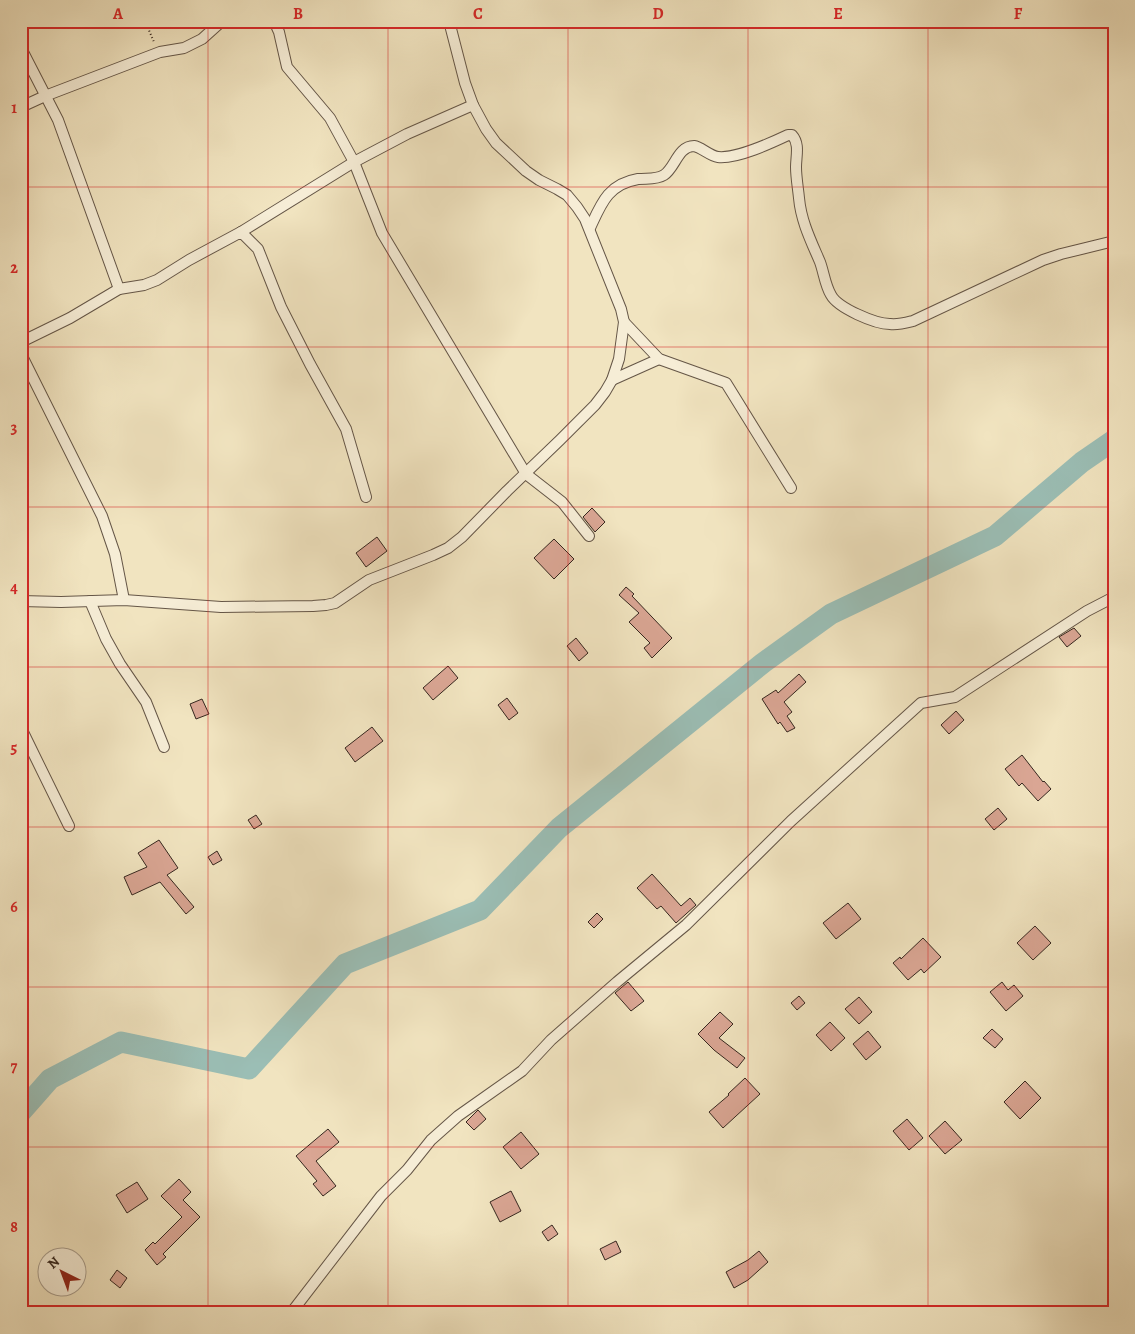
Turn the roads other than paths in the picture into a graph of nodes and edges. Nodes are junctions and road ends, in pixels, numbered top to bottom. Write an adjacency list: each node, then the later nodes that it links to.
1 (222, 21): 5 (street)
2 (274, 21): 8 (street)
3 (449, 21): 6 (street)
4 (21, 48): 5 (street)
5 (45, 96): 7 (street); 12 (street)
6 (473, 105): 8 (street); 9 (street)
7 (21, 108)
8 (354, 162): 10 (street); 18 (street)
9 (590, 228): 11 (street); 13 (street)
10 (241, 232): 12 (street); 20 (street)
11 (1114, 241)
12 (119, 289): 14 (street)
13 (624, 322): 16 (street); 17 (street)
14 (21, 342)
15 (21, 354): 23 (street)
16 (659, 359): 17 (street); 19 (street)
17 (612, 380): 18 (street)
18 (526, 474): 21 (street); 23 (street)
19 (791, 488)
20 (366, 497)
21 (589, 536)
22 (1114, 597): 29 (street)
23 (124, 600): 25 (street)
24 (21, 601): 25 (street)
25 (90, 601): 27 (street)
26 (22, 733): 28 (street)
27 (164, 746)
28 (68, 826)
29 (291, 1313)

